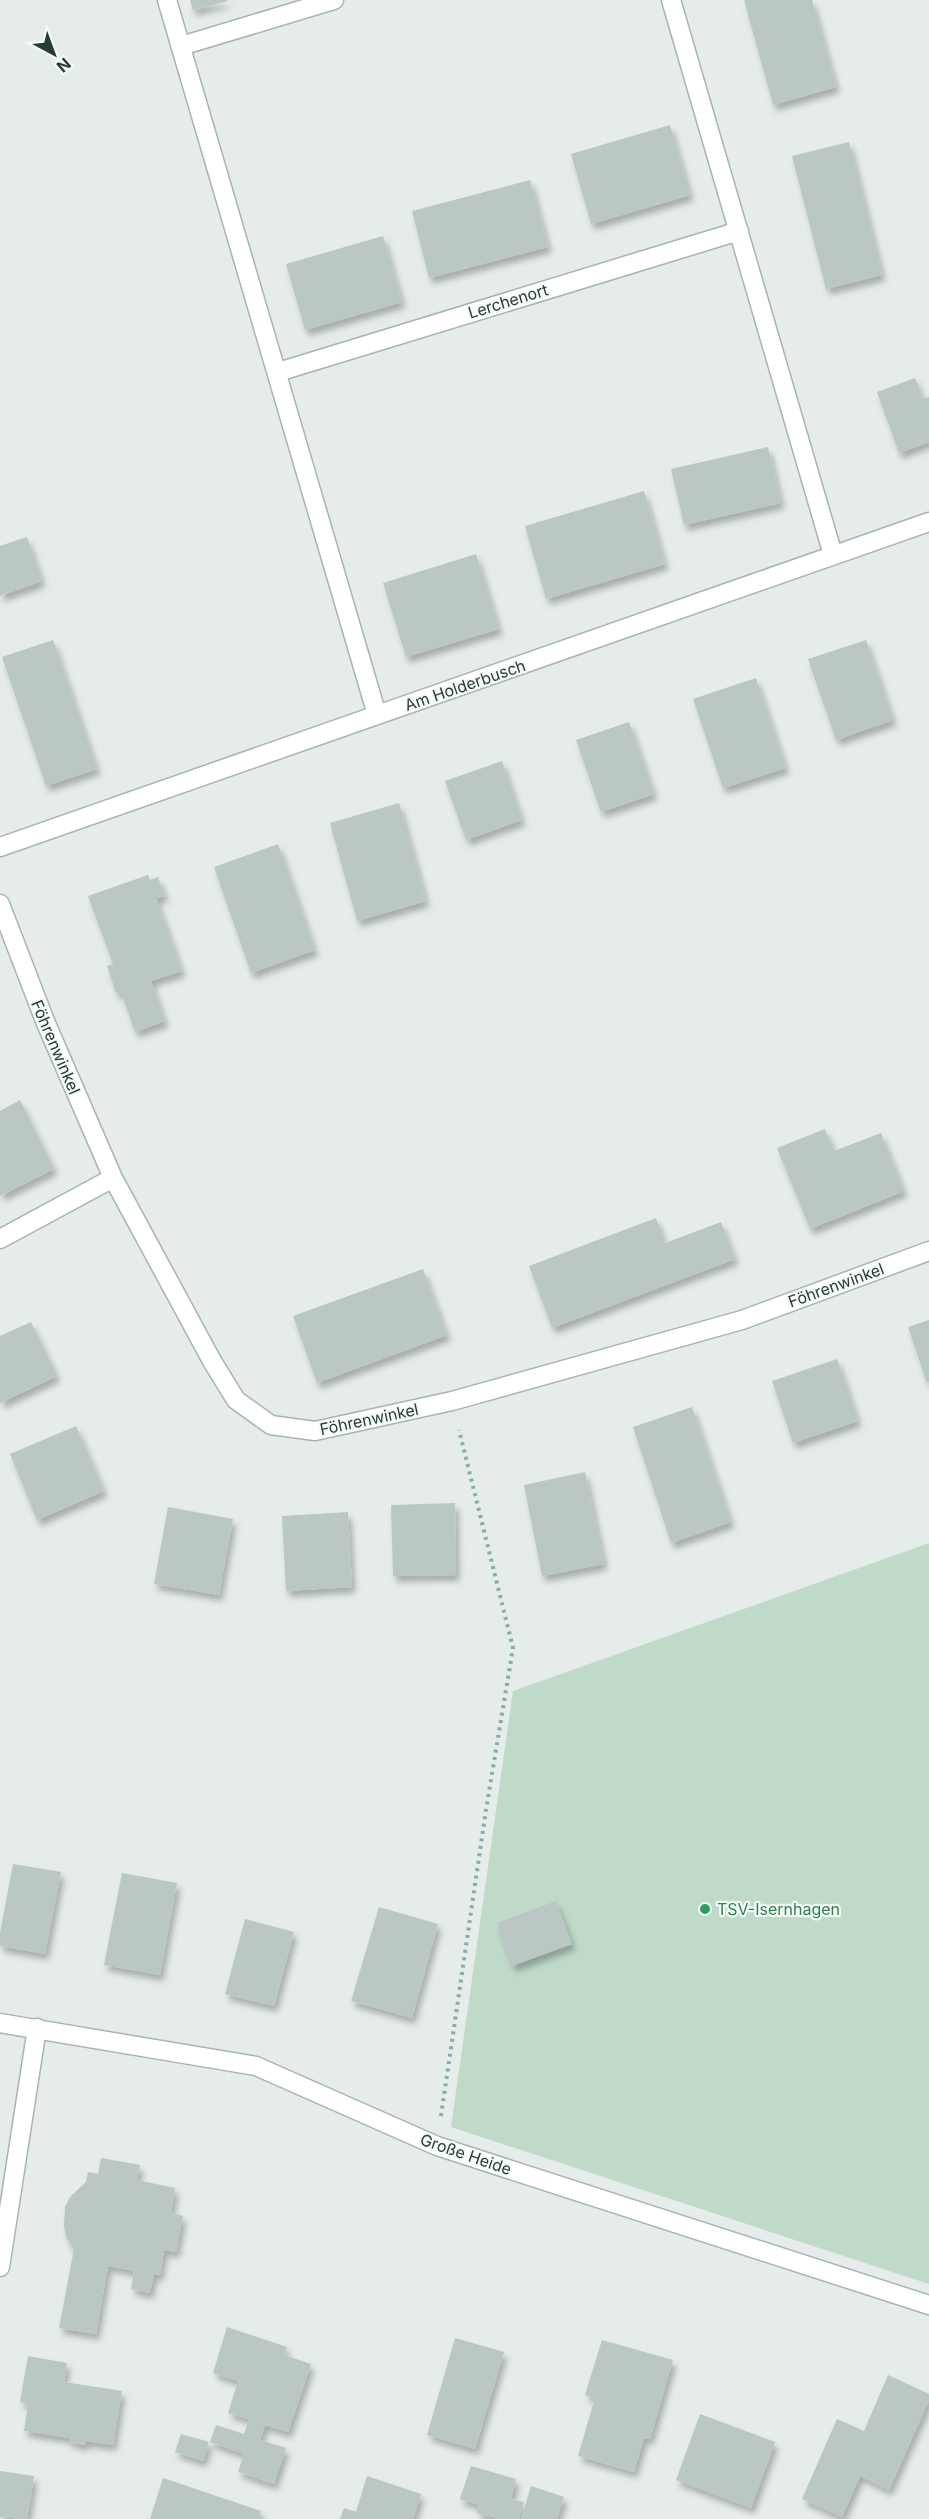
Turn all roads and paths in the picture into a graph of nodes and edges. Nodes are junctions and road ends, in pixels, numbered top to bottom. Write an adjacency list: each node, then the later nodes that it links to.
1 (167, 0): 4 (street)
2 (334, 0): 4 (street)
3 (671, 0): 5 (street)
4 (181, 46): 6 (street)
5 (739, 231): 6 (street, Lerchenort); 8 (street)
6 (278, 372): 9 (street)
7 (929, 522): 8 (street, Am Holderbusch)
8 (833, 555): 9 (street, Am Holderbusch)
9 (377, 716): 10 (street, Am Holderbusch)
10 (0, 847)
11 (0, 904): 12 (street, Föhrenwinkel)
12 (113, 1178): 13 (street); 15 (street, Föhrenwinkel)
13 (0, 1239)
14 (929, 1251): 15 (street, Föhrenwinkel)
15 (452, 1401): 18 (path)
16 (0, 2022): 17 (street, Große Heide)
17 (37, 2028): 18 (street, Große Heide); 19 (street)
18 (437, 2146): 20 (street, Große Heide)
19 (0, 2267)
20 (929, 2305)

